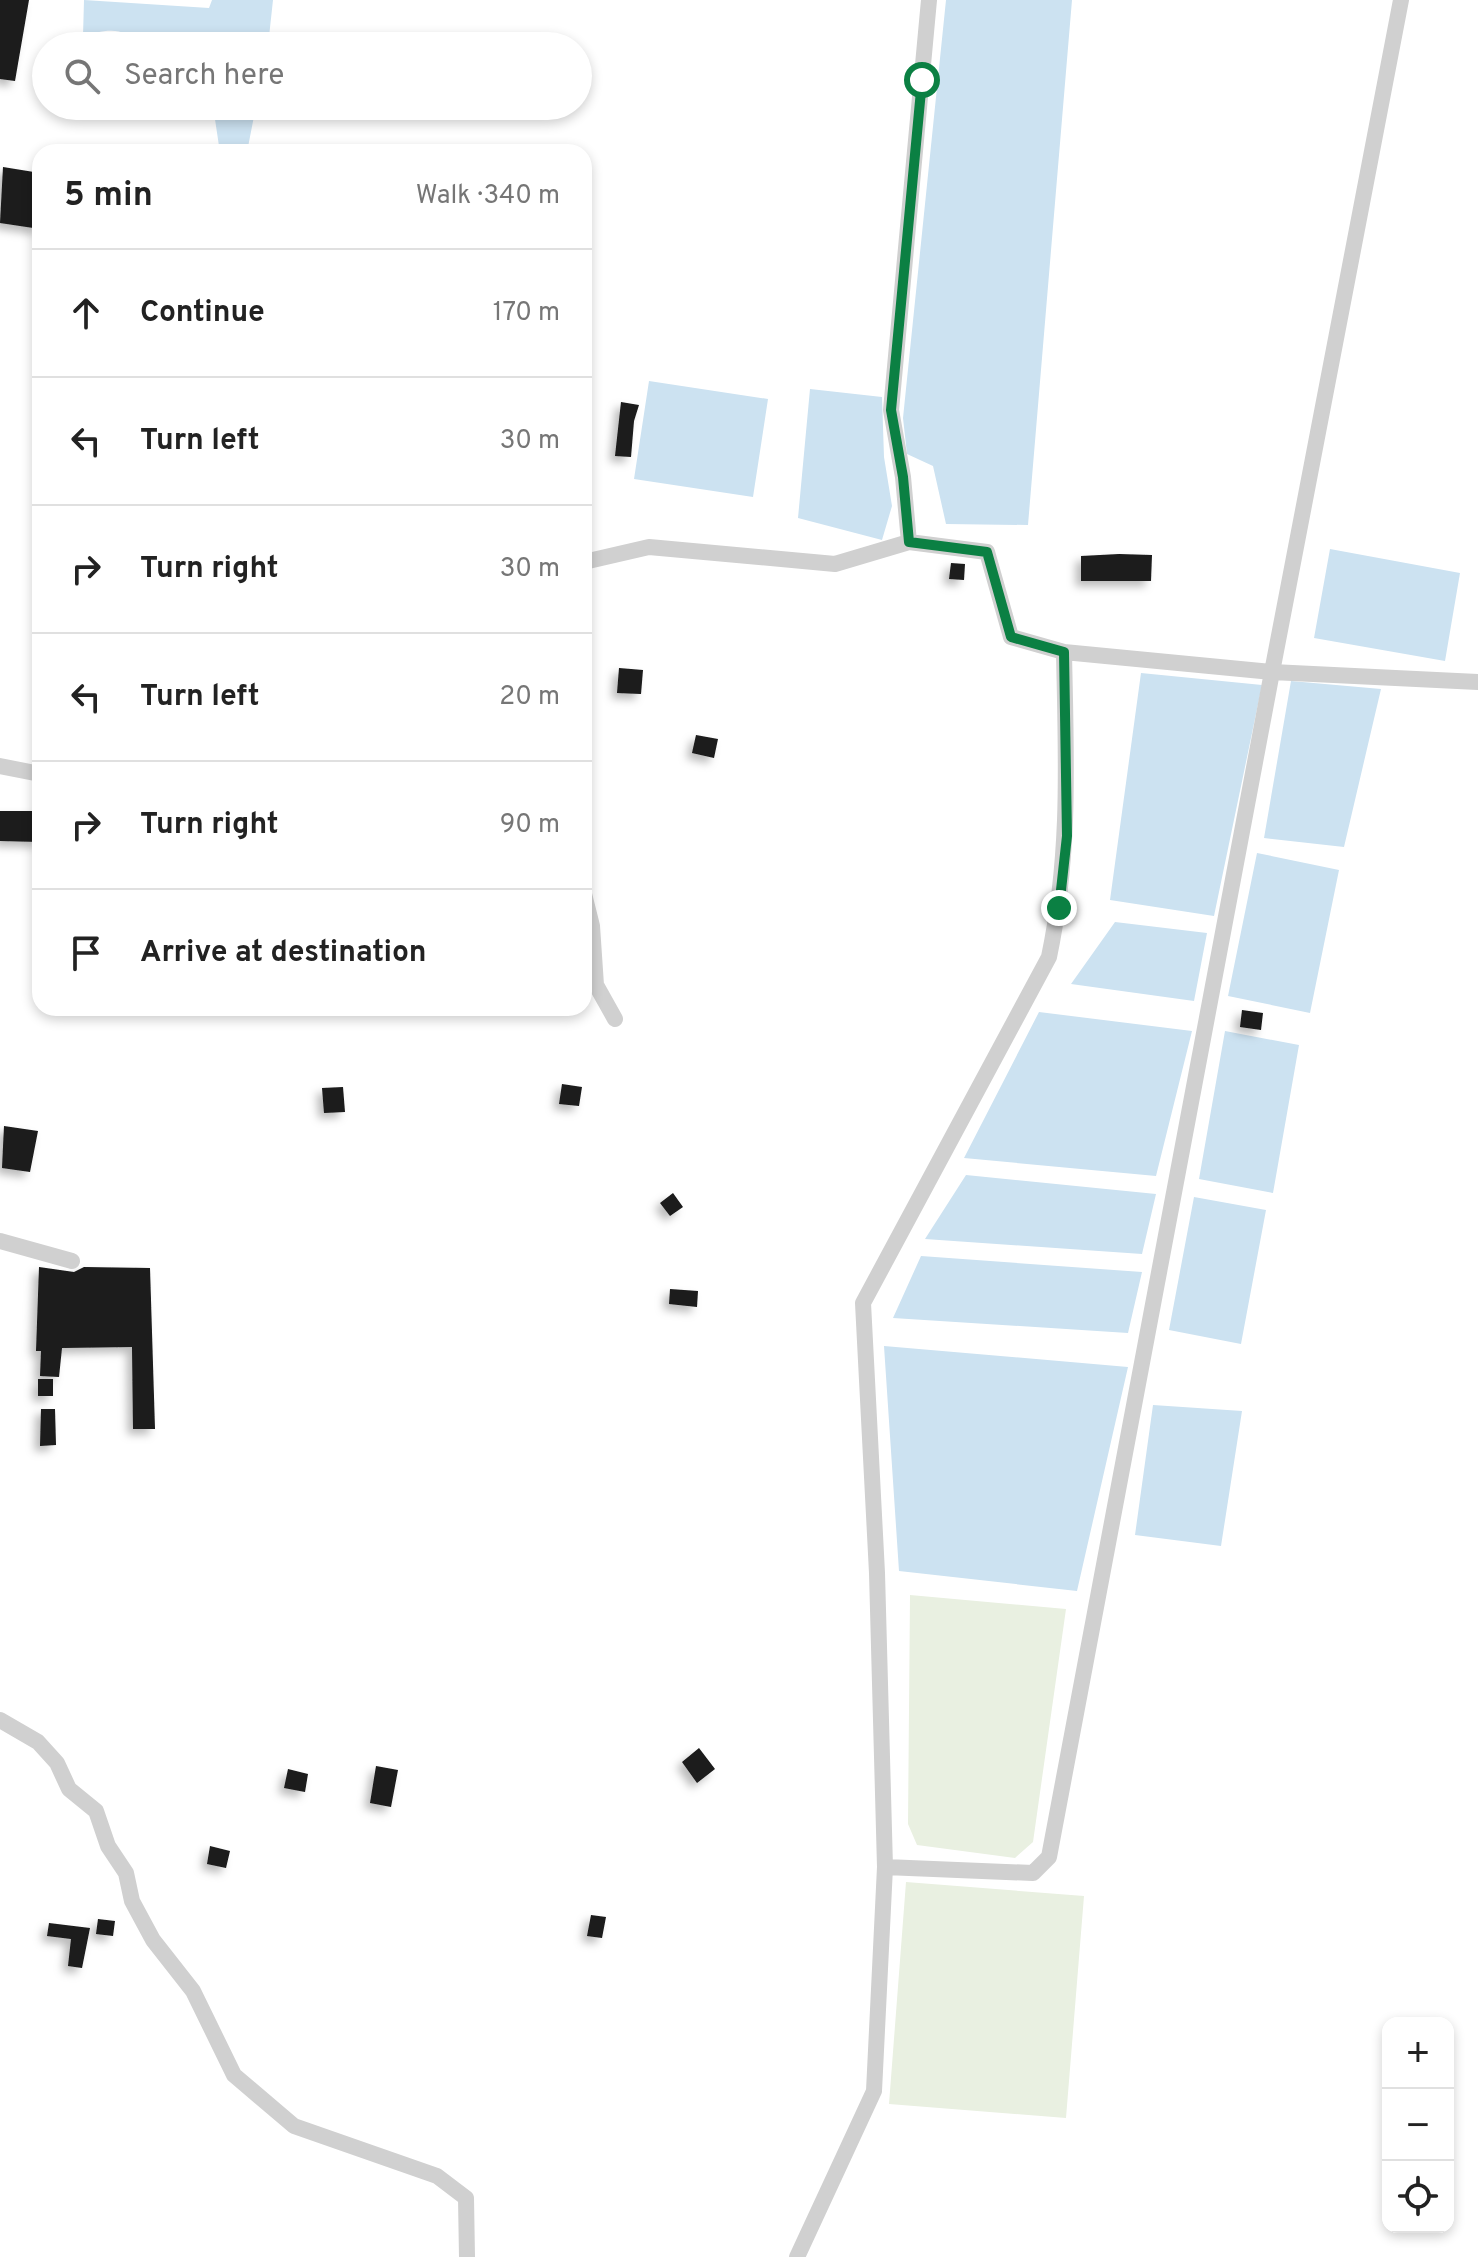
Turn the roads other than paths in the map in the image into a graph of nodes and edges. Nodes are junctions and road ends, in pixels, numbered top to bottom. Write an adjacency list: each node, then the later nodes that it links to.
1 (929, 0): 3 (street)
2 (1401, 0): 6 (street)
3 (909, 542): 4 (street); 5 (street)
4 (592, 560)
5 (1064, 652): 6 (street); 15 (street)
6 (1272, 672): 7 (street); 15 (street)
7 (1478, 682)
8 (0, 766): 9 (street)
9 (32, 772)
10 (592, 926): 11 (street)
11 (615, 1019)
12 (0, 1241): 13 (street)
13 (72, 1261)
14 (0, 1720): 16 (street)
15 (885, 1867): 17 (street)
16 (467, 2257)
17 (797, 2257)

